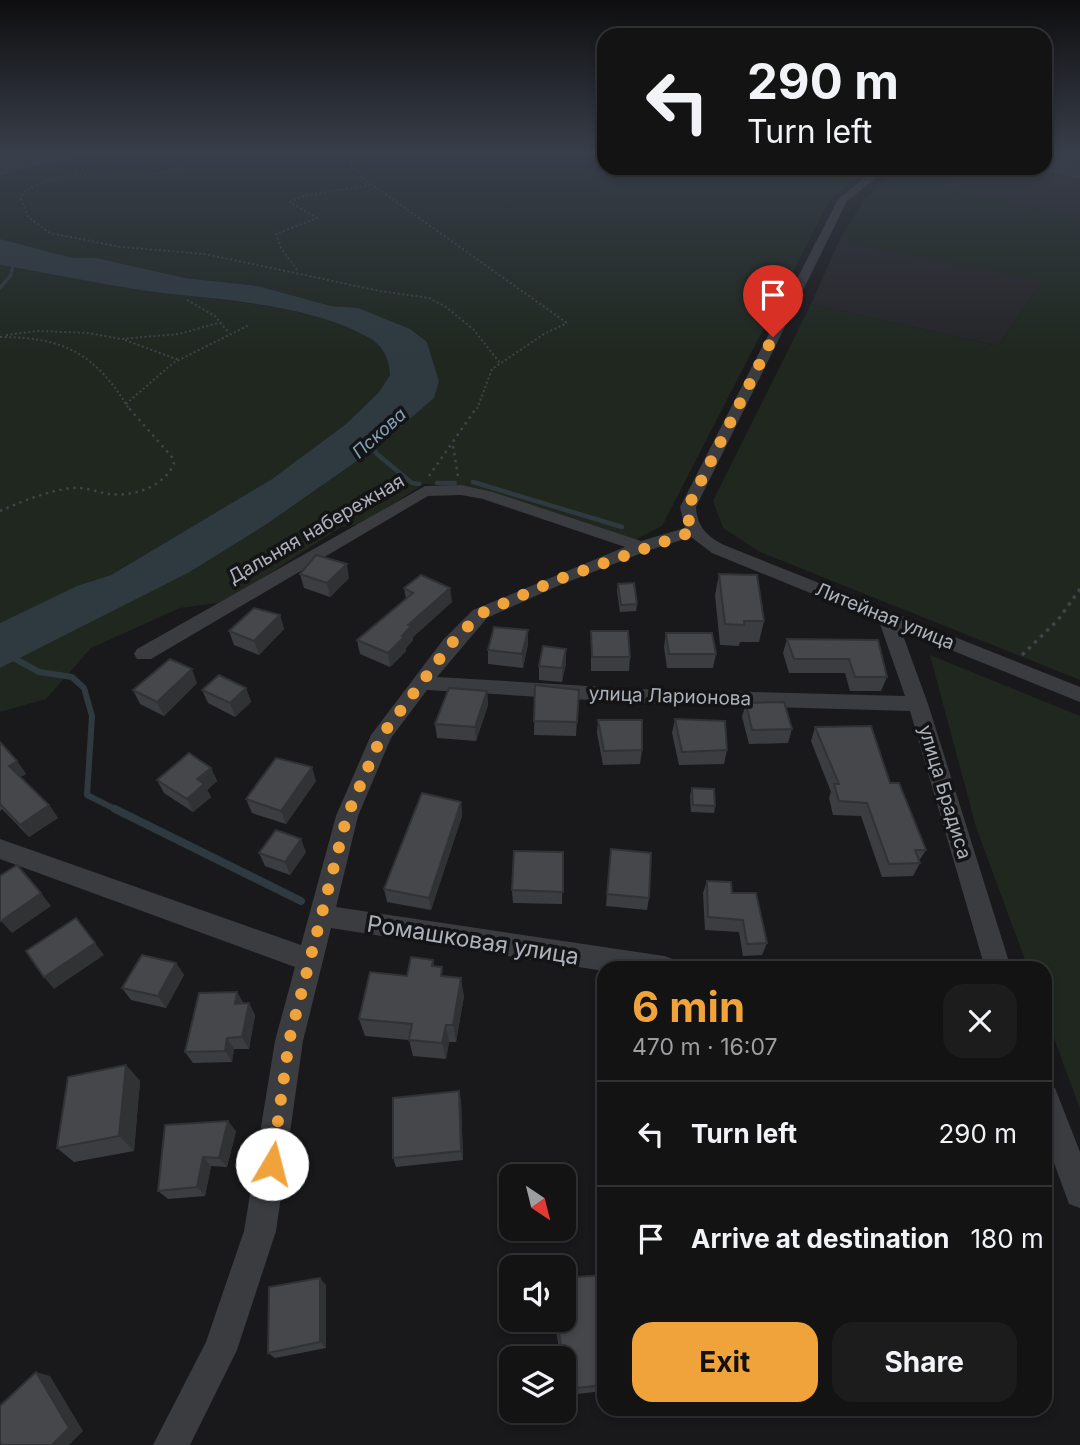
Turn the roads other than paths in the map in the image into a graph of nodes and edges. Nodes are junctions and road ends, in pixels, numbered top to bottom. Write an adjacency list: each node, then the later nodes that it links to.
1 (832, 220): 2 (street)
2 (694, 531): 3 (street); 4 (street, Литейная улица)
3 (641, 547): 5 (street, Дальняя набережная); 6 (street)
4 (887, 617): 7 (street, Литейная улица); 8 (street, улица Брадиса)
5 (144, 654)
6 (423, 683): 8 (street, улица Ларионова); 10 (street)
7 (1080, 695)
8 (918, 704): 13 (street, улица Брадиса)
9 (0, 849): 11 (street)
10 (323, 916): 11 (street); 12 (street, Ромашковая улица)
11 (311, 961): 16 (street)
12 (618, 961)
13 (996, 961)
14 (1052, 1117): 15 (street)
15 (1080, 1193)
16 (171, 1445)

